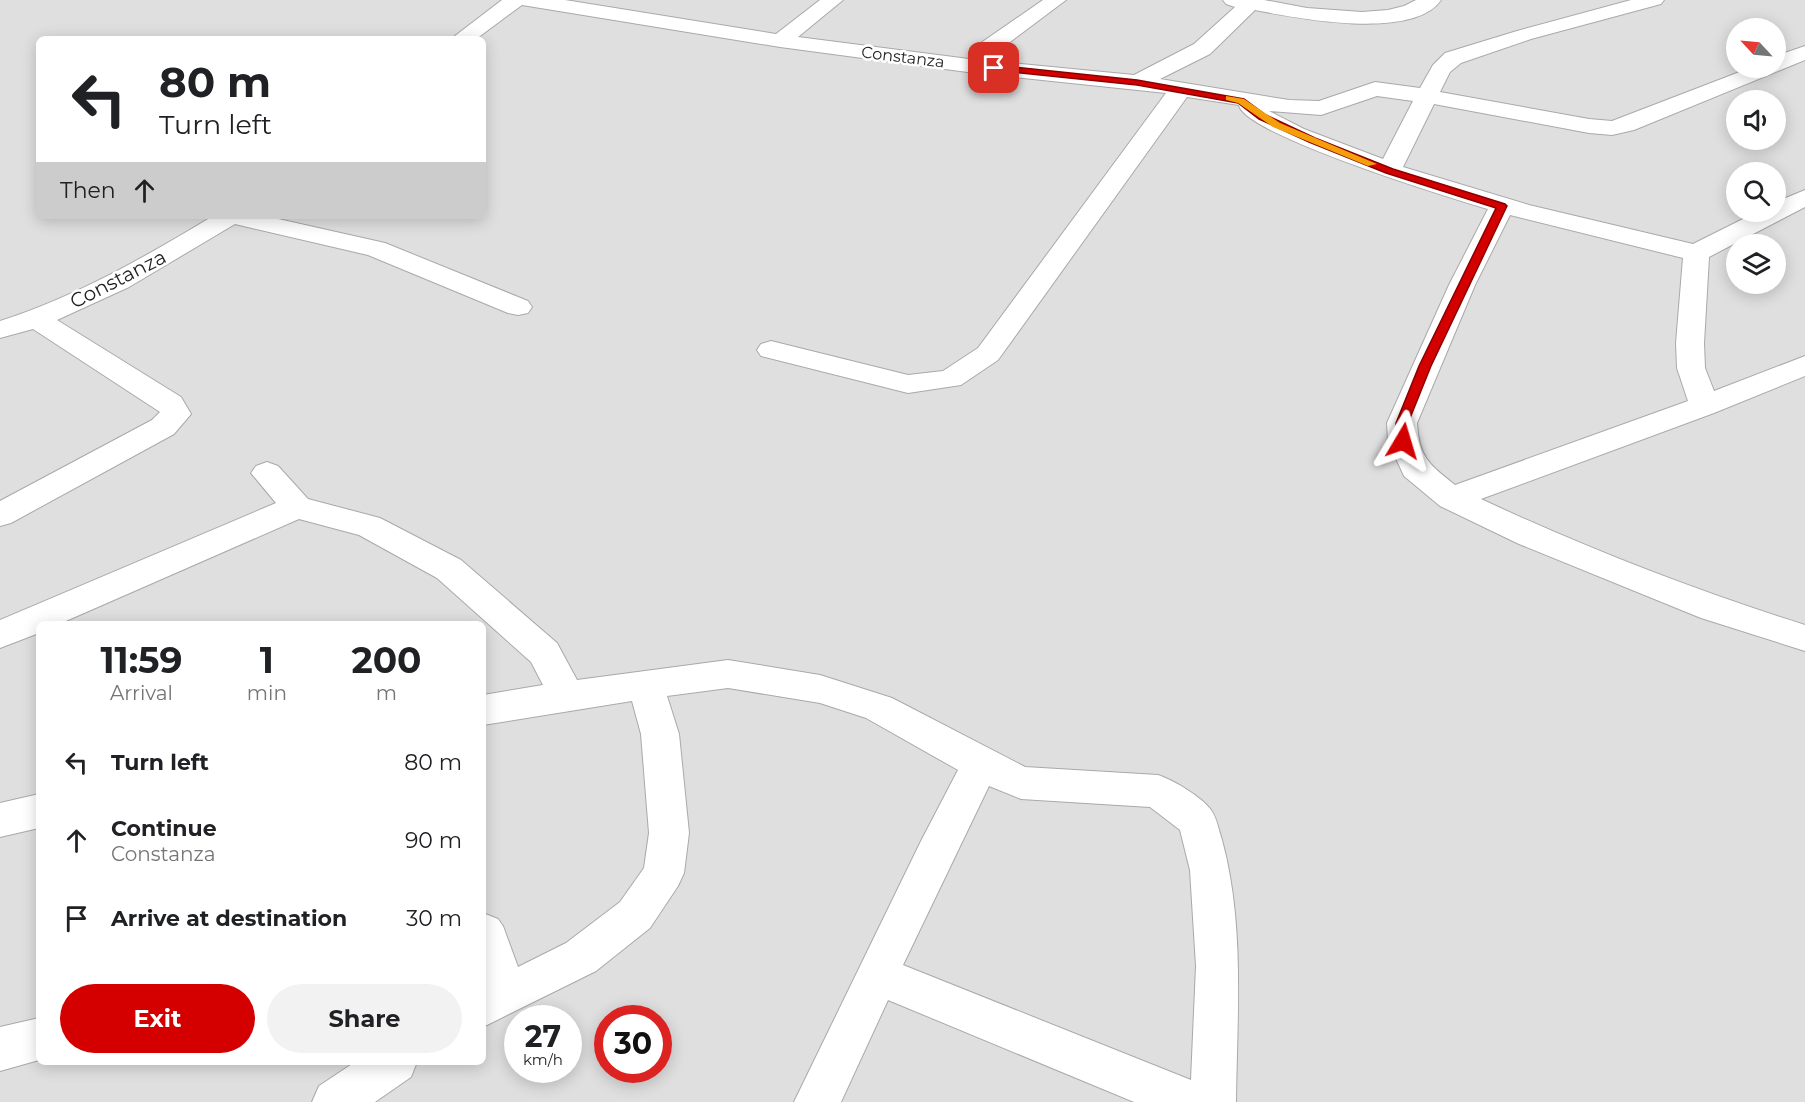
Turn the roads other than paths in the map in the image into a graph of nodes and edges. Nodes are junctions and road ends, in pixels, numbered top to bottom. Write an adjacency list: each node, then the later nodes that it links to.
1 (515, 0): 10 (street)
2 (527, 0): 9 (street, Constanza)
3 (655, 0): 9 (street)
4 (832, 0): 11 (street)
5 (1056, 0): 15 (street)
6 (1431, 0): 8 (street)
7 (1654, 0): 14 (street, Constanza)
8 (1246, 1): 17 (street)
9 (635, 18): 11 (street, Constanza)
10 (466, 36)
11 (780, 41): 15 (street, Constanza)
12 (1805, 52): 13 (street)
13 (1786, 60)
14 (1445, 63): 19 (street, Constanza); 20 (street)
15 (975, 66): 17 (street, Constanza)
16 (1743, 78): 20 (street)
17 (1137, 82): 18 (street, Constanza)
18 (1181, 89): 21 (street, Constanza); 31 (street)
19 (1375, 89): 20 (street); 21 (street, Constanza)
20 (1427, 96): 22 (street)
21 (1241, 101): 22 (street)
22 (1389, 171): 24 (street)
23 (1805, 197): 27 (street)
24 (1502, 206): 27 (street); 35 (street)
25 (226, 219): 29 (street, Constanza)
26 (244, 219): 28 (street)
27 (1696, 253): 33 (street)
28 (518, 307)
29 (37, 320): 30 (street, Constanza); 37 (street)
30 (0, 330)
31 (771, 350)
32 (1805, 364): 33 (street)
33 (1704, 406): 35 (street)
34 (267, 473): 36 (street)
35 (1451, 498): 39 (street)
36 (297, 507): 38 (street); 41 (street)
37 (0, 515)
38 (0, 635)
39 (1805, 638)
40 (646, 685): 41 (street); 43 (street); 48 (street)
41 (567, 696): 42 (street)
42 (486, 710)
43 (981, 764): 47 (street); 55 (street)
44 (36, 812): 45 (street)
45 (0, 820)
46 (486, 937): 48 (street)
47 (877, 975): 53 (street); 54 (street)
48 (494, 1000)
49 (36, 1040): 50 (street)
50 (0, 1049)
51 (390, 1065): 52 (street)
52 (335, 1102)
53 (817, 1102)
54 (1190, 1102)
55 (1213, 1102)

